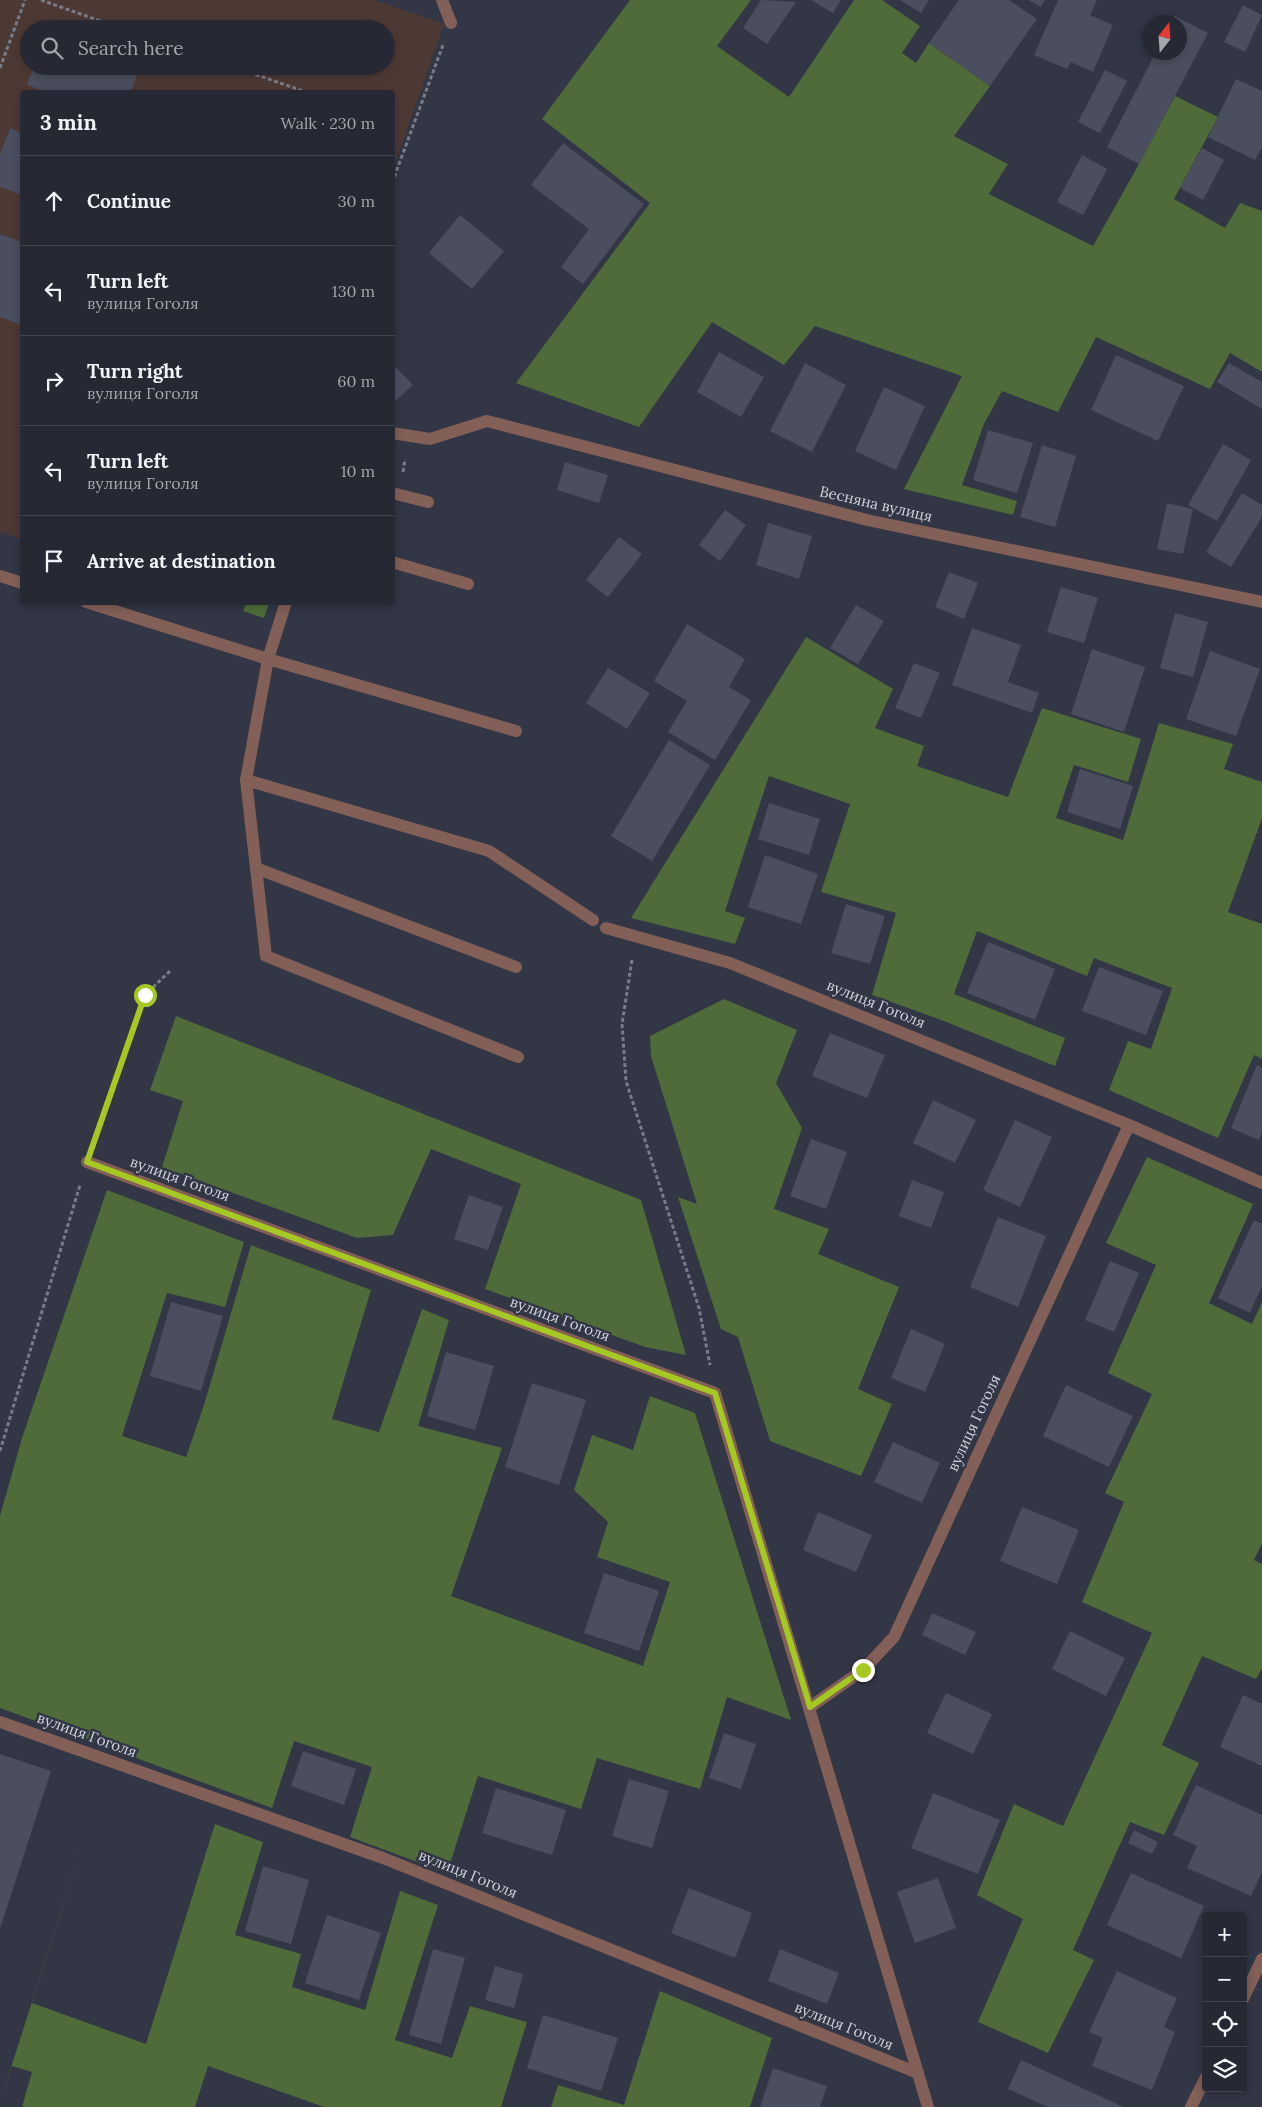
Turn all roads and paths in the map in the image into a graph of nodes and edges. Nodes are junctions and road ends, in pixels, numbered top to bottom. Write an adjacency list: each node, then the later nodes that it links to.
1 (25, 0): 6 (path)
2 (41, 0): 4 (path)
3 (442, 0): 5 (street)
4 (98, 20)
5 (451, 23): 9 (path)
6 (0, 68)
7 (256, 75): 8 (path)
8 (300, 90)
9 (395, 175)
10 (395, 435): 11 (street)
11 (409, 437): 12 (path); 19 (street, Весняна вулиця)
12 (403, 473)
13 (395, 494): 14 (street)
14 (428, 502)
15 (395, 563): 18 (street)
16 (0, 576): 17 (street)
17 (20, 582)
18 (468, 584)
19 (1262, 602)
20 (96, 605): 22 (street)
21 (285, 605): 22 (street)
22 (268, 659): 23 (street); 24 (street)
23 (516, 731)
24 (246, 780): 25 (street); 26 (street)
25 (256, 868): 28 (street); 30 (street)
26 (593, 920)
27 (606, 928): 31 (street, вулиця Гоголя); 34 (path)
28 (516, 967)
29 (170, 971): 32 (path)
30 (518, 1057)
31 (1129, 1124): 33 (street, вулиця Гоголя); 36 (street, вулиця Гоголя)
32 (87, 1162): 34 (street, вулиця Гоголя); 35 (path)
33 (1262, 1183)
34 (715, 1393): 36 (street, вулиця Гоголя)
35 (0, 1451)
36 (810, 1707): 40 (street, вулиця Гоголя)
37 (0, 1722): 40 (street, вулиця Гоголя)
38 (1262, 1959): 39 (street)
39 (1247, 1990)
40 (918, 2073): 42 (street, вулиця Гоголя)
41 (1202, 2085): 43 (street)
42 (928, 2107)
43 (1191, 2107)

